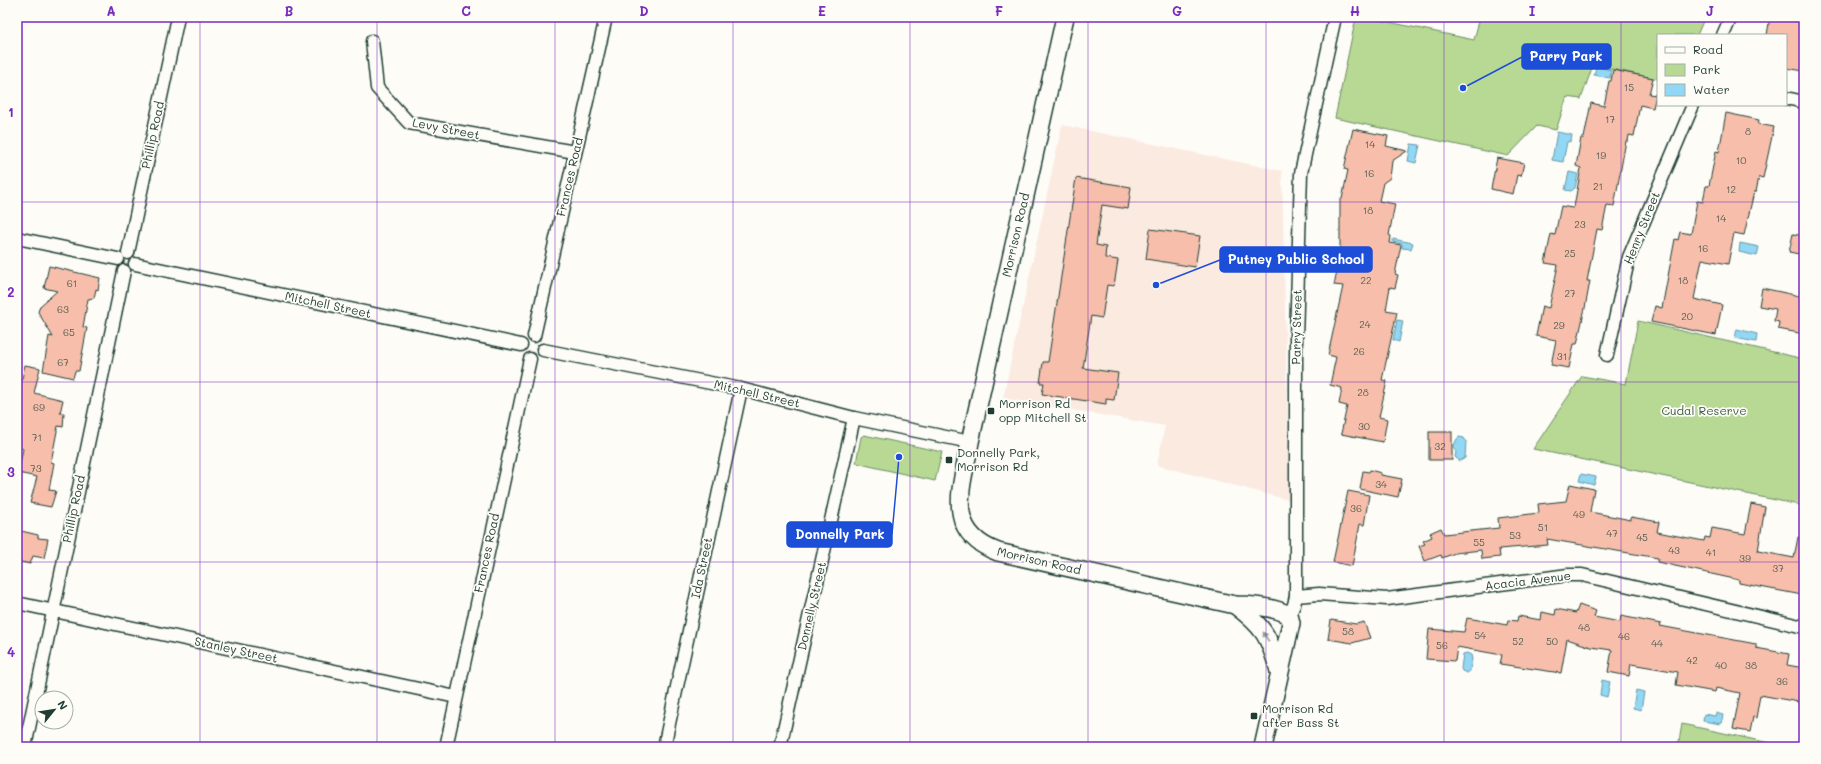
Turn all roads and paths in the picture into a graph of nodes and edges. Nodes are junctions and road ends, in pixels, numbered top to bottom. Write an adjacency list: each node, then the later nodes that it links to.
1 (178, 17): 13 (street, Phillip Road)
2 (606, 17): 11 (street, Frances Road)
3 (1064, 17): 23 (street, Morrison Road)
4 (1335, 17): 24 (street, Parry Street)
5 (1731, 17): 6 (street)
6 (1723, 34)
7 (372, 41): 11 (street, Levy Street)
8 (1787, 98): 9 (street)
9 (1804, 102)
10 (1693, 106): 19 (street, Henry Street)
11 (575, 152): 16 (street, Frances Road)
12 (17, 238): 13 (street)
13 (123, 256): 14 (street); 15 (street)
14 (135, 264): 15 (street); 17 (street, Mitchell Street)
15 (124, 270): 27 (street, Phillip Road)
16 (534, 336): 17 (street); 18 (street)
17 (521, 345): 20 (street)
18 (543, 350): 20 (street); 21 (street, Mitchell Street)
19 (1607, 355)
20 (530, 359): 31 (street, Frances Road)
21 (740, 389): 22 (street, Mitchell Street); 34 (street, Ida Street)
22 (854, 418): 23 (street, Mitchell Street); 35 (street, Donnelly Street)
23 (970, 442): 26 (street, Morrison Road)
24 (1296, 596): 28 (street, Parry Street); 29 (street, Acacia Avenue)
25 (17, 603): 27 (street, Stanley Street)
26 (1235, 605): 28 (street, Morrison Road); 30 (street, one-way to 26)
27 (53, 611): 31 (street, Stanley Street); 32 (street, Phillip Road)
28 (1289, 615): 30 (street)
29 (1804, 627)
30 (1280, 673): 36 (street)
31 (456, 697): 33 (street, Frances Road)
32 (25, 747)
33 (446, 747)
34 (664, 747)
35 (780, 747)
36 (1263, 747)

